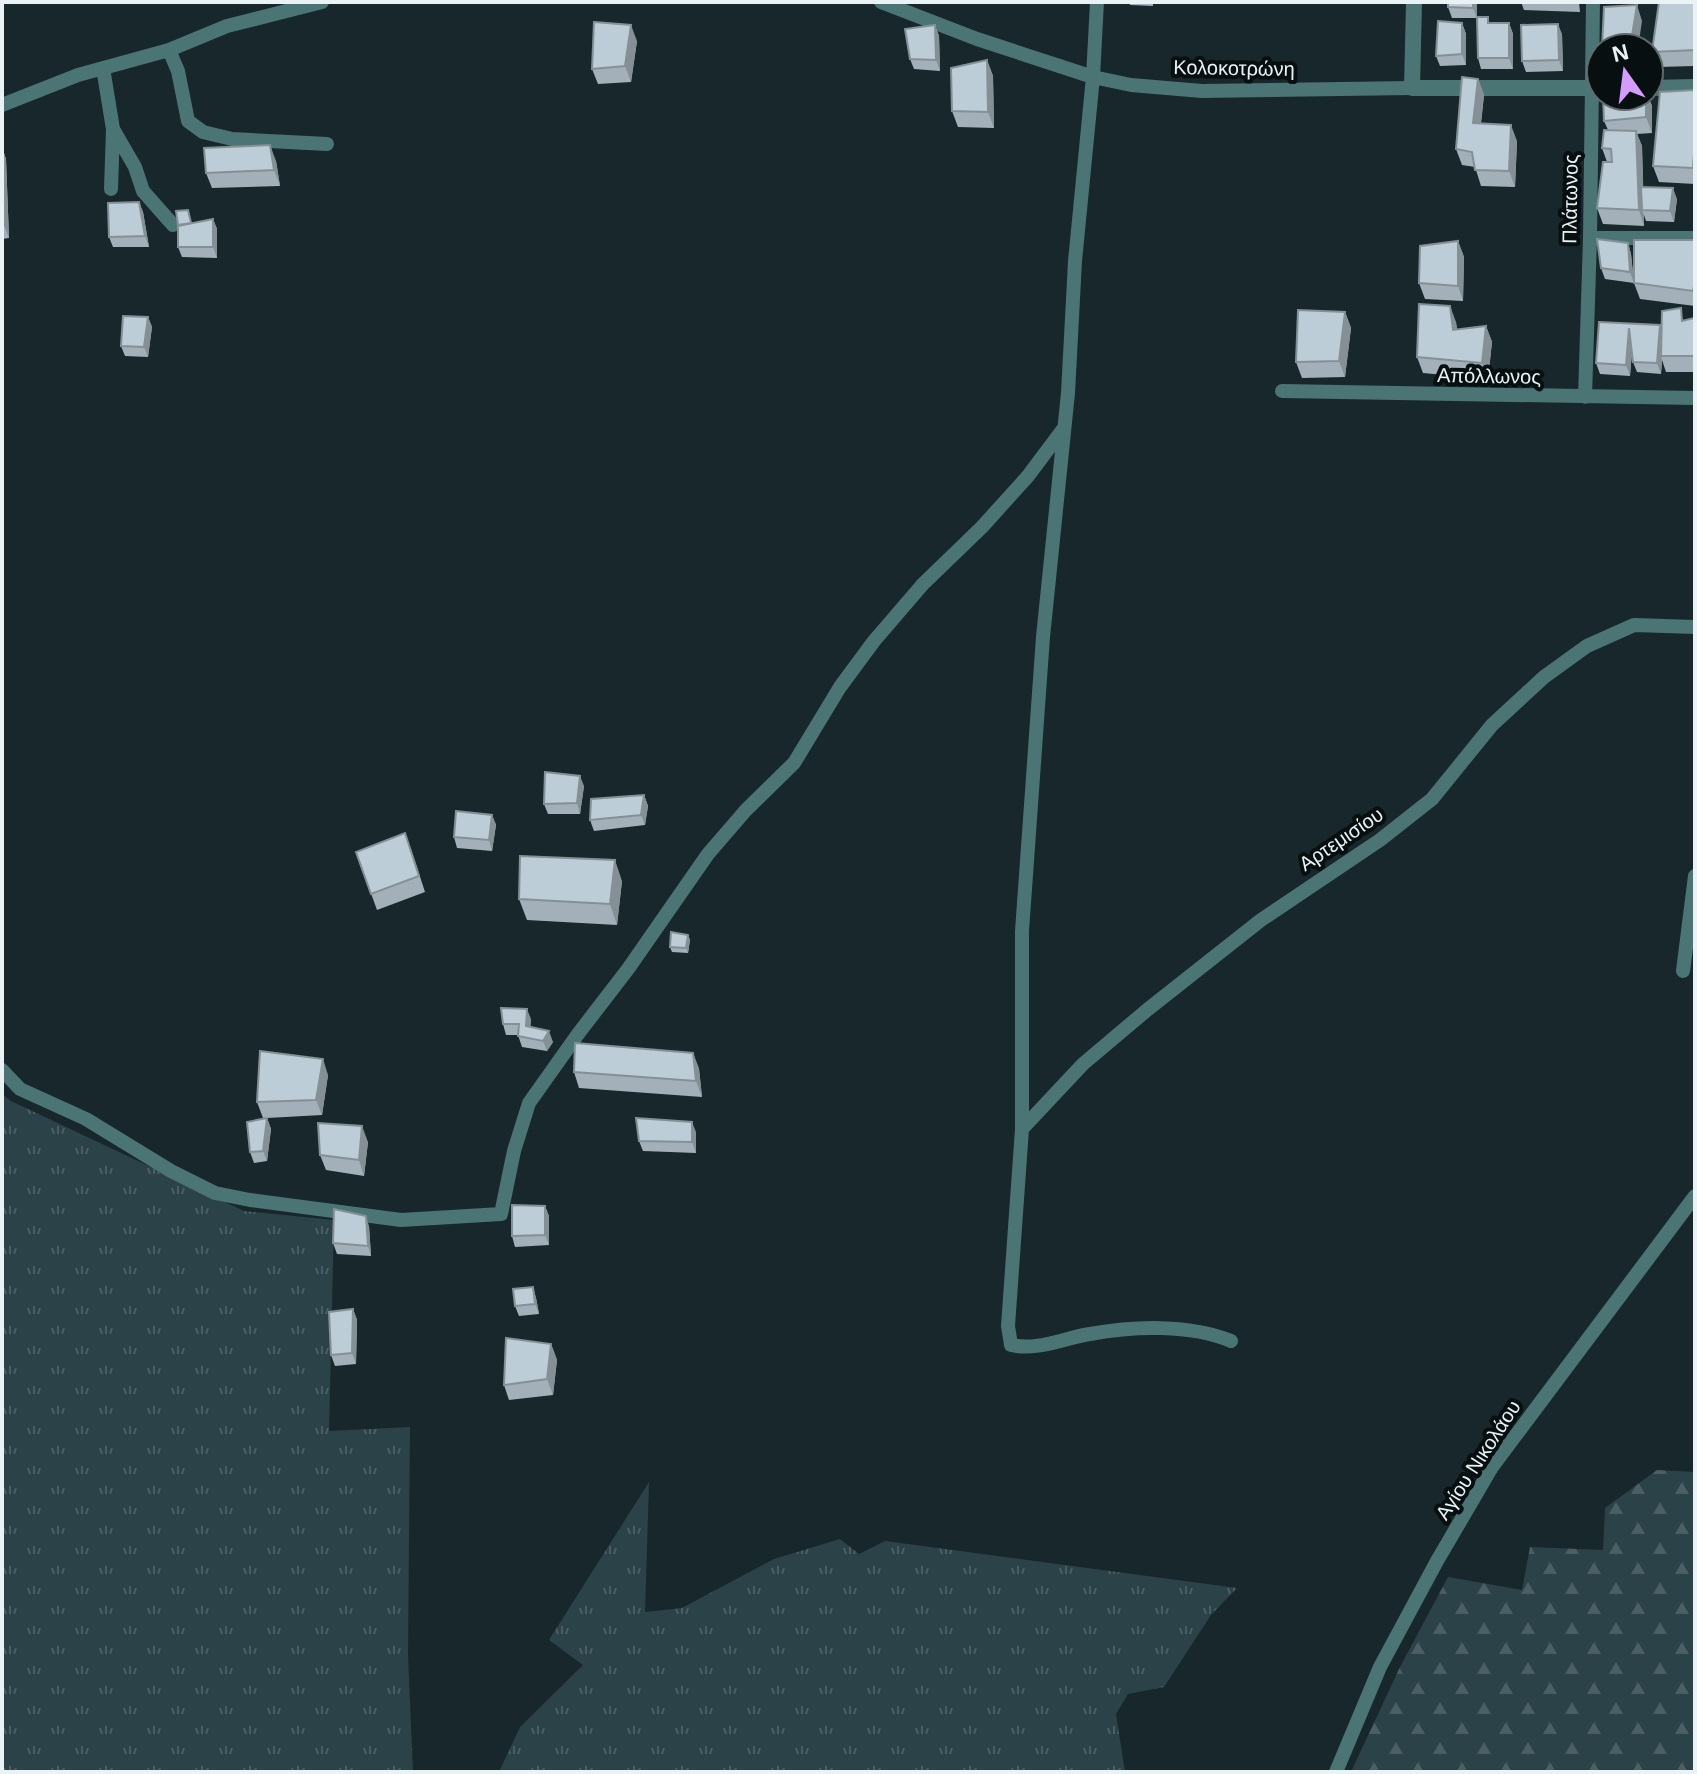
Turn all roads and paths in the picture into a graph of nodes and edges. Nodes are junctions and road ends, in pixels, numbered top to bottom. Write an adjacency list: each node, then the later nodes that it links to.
1 (322, 2): 7 (street)
2 (881, 2): 9 (street, Κολοκοτρώνη)
3 (1097, 2): 9 (street)
4 (1414, 2): 11 (street)
5 (1593, 2): 6 (street, Πλάτωνος)
6 (1594, 32)
7 (169, 50): 8 (street); 17 (street)
8 (103, 68): 14 (street); 16 (street)
9 (1093, 77): 11 (street, Κολοκοτρώνη); 25 (street)
10 (1695, 87): 13 (street)
11 (1412, 88): 12 (street, Κολοκοτρώνη)
12 (1585, 88)
13 (1665, 88)
14 (2, 105)
15 (1595, 112): 20 (street, Πλάτωνος)
16 (113, 129): 18 (street); 19 (street)
17 (327, 144)
18 (111, 189)
19 (173, 225)
20 (1590, 238): 21 (street); 23 (street, Πλάτωνος)
21 (1695, 238)
22 (1282, 391): 23 (street, Απόλλωνος)
23 (1585, 397): 24 (street, Απόλλωνος)
24 (1695, 398)
25 (1064, 428): 29 (street); 30 (street)
26 (1695, 627): 30 (street, Αρτεμισίου)
27 (1695, 876): 28 (street)
28 (1683, 971)
29 (2, 1070)
30 (1022, 1129): 32 (street)
31 (1695, 1196): 33 (street, Αγίου Νικολάου)
32 (1231, 1341)
33 (1336, 1772)

